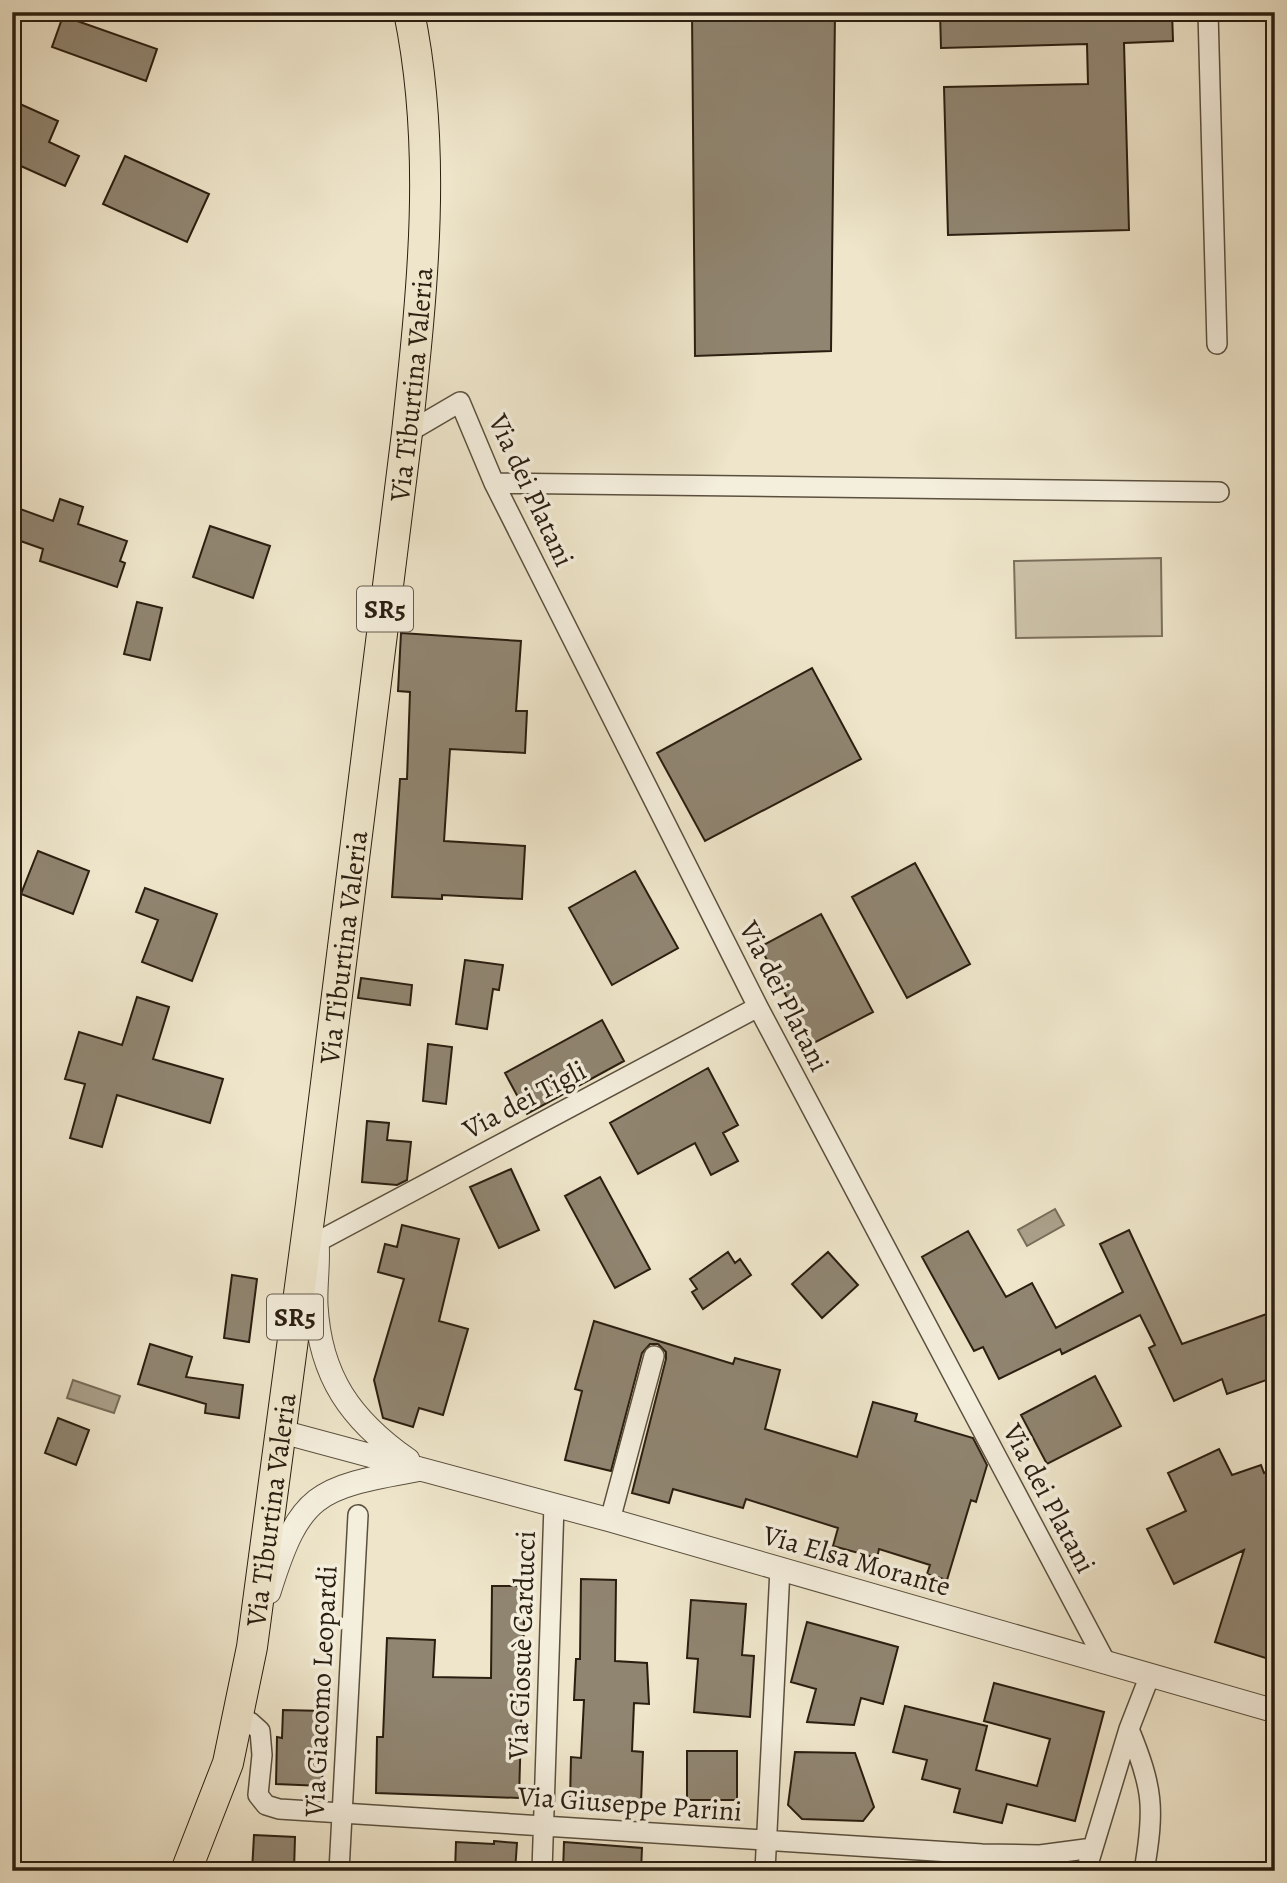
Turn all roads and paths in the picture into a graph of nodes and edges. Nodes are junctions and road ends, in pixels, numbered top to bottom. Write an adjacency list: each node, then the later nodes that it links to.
1 (409, 12): 4 (main road, Via Tiburtina Valeria / SR5)
2 (1208, 12): 3 (street)
3 (1217, 344)
4 (407, 433): 5 (street, Via dei Platani); 8 (main road, Via Tiburtina Valeria / SR5)
5 (494, 483): 6 (street); 7 (street, Via dei Platani)
6 (1219, 492)
7 (758, 1007): 9 (street, Via dei Tigli); 18 (street, Via dei Platani)
8 (312, 1204): 9 (street, Via Elsa Morante); 11 (main road, Via Tiburtina Valeria / SR5)
9 (317, 1242): 12 (street, Via Elsa Morante)
10 (654, 1356): 15 (street)
11 (279, 1431): 12 (street, Via Elsa Morante); 17 (main road, Via Tiburtina Valeria / SR5)
12 (422, 1469): 13 (street, Via Elsa Morante); 17 (street, Via Elsa Morante)
13 (554, 1505): 15 (street, Via Elsa Morante); 24 (street, Via Giosuè Carducci)
14 (358, 1515): 23 (street, Via Giacomo Leopardi)
15 (610, 1520): 16 (street, Via Elsa Morante)
16 (780, 1569): 18 (street, Via Elsa Morante); 25 (street)
17 (252, 1647): 21 (main road, Via Tiburtina Valeria / SR5)
18 (1106, 1663): 19 (street, Via Elsa Morante)
19 (1150, 1675): 20 (street, Via Elsa Morante); 22 (street)
20 (1275, 1711)
21 (239, 1720): 23 (street, Via Giuseppe Parini); 27 (main road, Via Tiburtina Valeria / SR5)
22 (1129, 1729): 26 (street); 32 (street)
23 (341, 1811): 24 (street, Via Giuseppe Parini); 28 (street, Via Giacomo Leopardi)
24 (543, 1825): 25 (street, Via Giuseppe Parini); 29 (street, Via Giosuè Carducci)
25 (768, 1841): 26 (street, Via Giuseppe Parini); 30 (street)
26 (1093, 1849): 31 (street)
27 (186, 1871)
28 (339, 1871)
29 (542, 1871)
30 (765, 1871)
31 (1086, 1871)
32 (1144, 1871)

